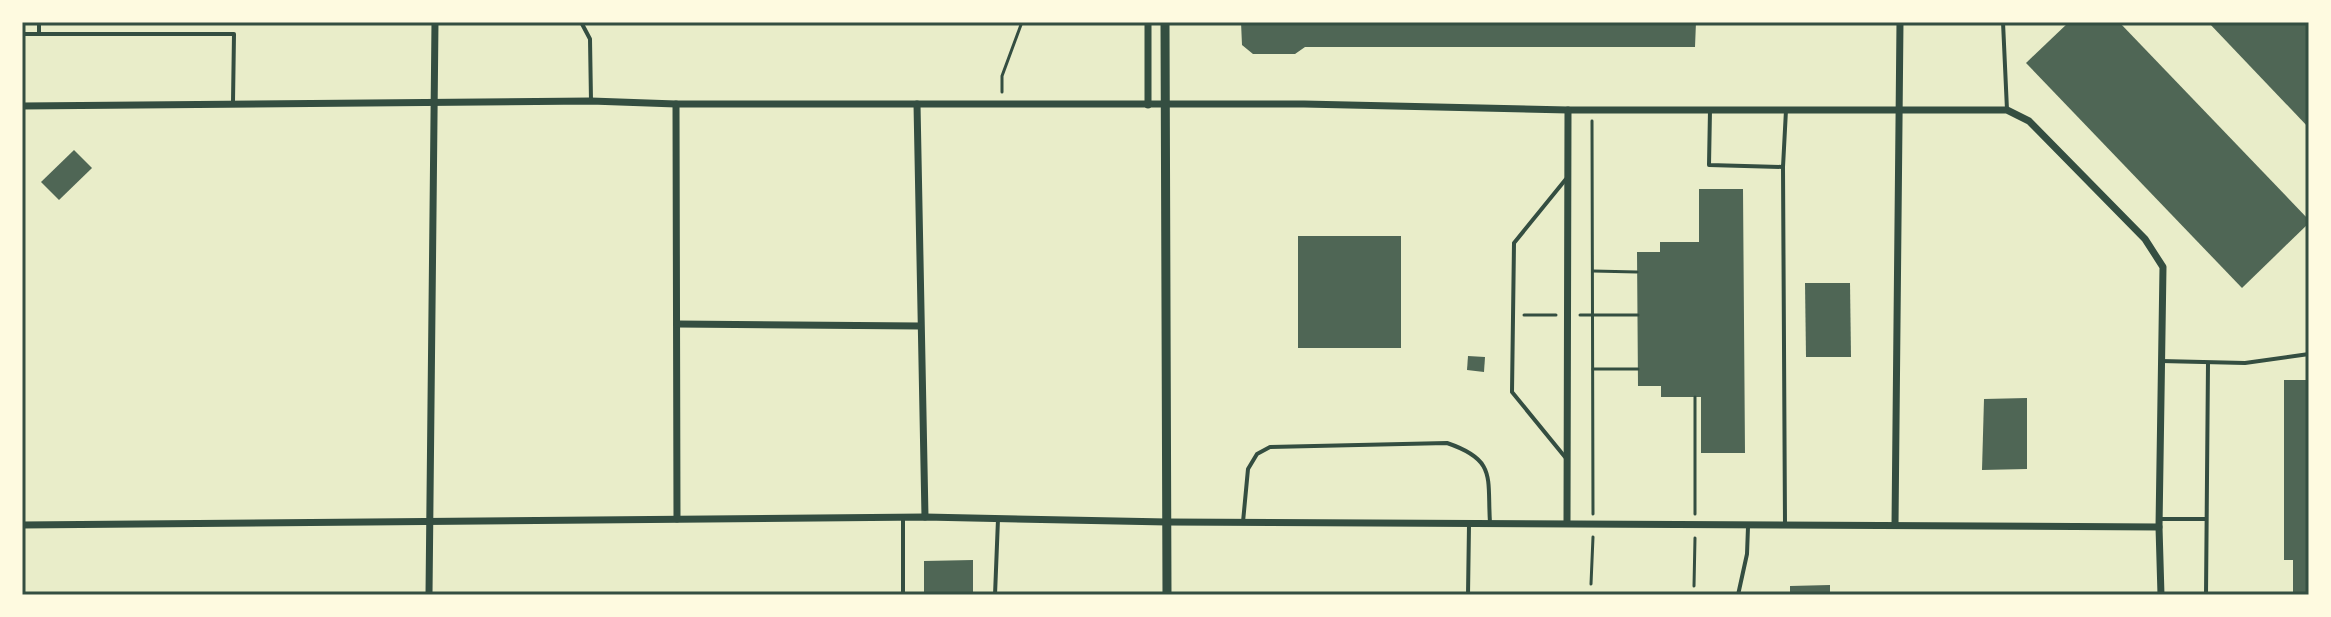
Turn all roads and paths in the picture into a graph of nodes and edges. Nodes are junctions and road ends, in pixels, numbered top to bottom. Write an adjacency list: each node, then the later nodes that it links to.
1 (39, 22): 10 (lane)
2 (435, 22): 13 (street)
3 (581, 22): 11 (lane)
4 (1022, 22): 16 (path)
5 (1148, 22): 18 (street)
6 (1165, 22): 17 (street)
7 (1900, 22): 24 (street)
8 (2003, 22): 25 (lane)
9 (22, 34): 10 (lane)
10 (39, 34): 12 (lane)
11 (591, 101): 13 (street); 14 (street)
12 (233, 102): 13 (street); 19 (street)
13 (435, 103): 44 (street)
14 (676, 104): 15 (street); 30 (street)
15 (917, 104): 16 (street); 31 (street)
16 (1002, 104): 18 (street)
17 (1164, 104): 18 (street); 20 (street); 45 (street)
18 (1148, 105)
19 (22, 106)
20 (1568, 110): 21 (street); 27 (street)
21 (1592, 110): 22 (street); 28 (path)
22 (1710, 110): 23 (street); 26 (lane)
23 (1786, 110): 24 (street); 26 (lane)
24 (1899, 110): 25 (street); 56 (street)
25 (2007, 110): 33 (street)
26 (1783, 167): 54 (lane)
27 (1566, 179): 38 (street); 38 (lane)
28 (1593, 271): 29 (path); 35 (path)
29 (1637, 272)
30 (677, 324): 31 (street); 41 (street)
31 (920, 326): 40 (street)
32 (2309, 354): 34 (lane)
33 (2161, 361): 34 (lane); 50 (street)
34 (2208, 363): 43 (lane)
35 (1593, 369): 36 (path); 51 (path)
36 (1638, 369)
37 (1695, 397): 52 (path)
38 (1566, 459): 49 (street)
39 (903, 517): 40 (street); 41 (street); 60 (lane)
40 (925, 517): 42 (street)
41 (677, 519): 44 (street)
42 (998, 519): 45 (street); 61 (lane)
43 (2205, 519): 50 (lane); 66 (lane)
44 (429, 522): 55 (street); 59 (street)
45 (1167, 522): 46 (street); 62 (street)
46 (1243, 522): 47 (street); 48 (lane)
47 (1469, 523): 48 (street); 63 (lane)
48 (1490, 523): 49 (street)
49 (1567, 523): 51 (street)
50 (2159, 523): 56 (street); 65 (street)
51 (1594, 524): 52 (street); 57 (path)
52 (1695, 524): 53 (street); 58 (path)
53 (1748, 524): 54 (street); 64 (lane)
54 (1785, 524): 56 (street)
55 (22, 525)
56 (1895, 525)
57 (1591, 584)
58 (1694, 586)
59 (429, 595)
60 (903, 595)
61 (995, 595)
62 (1167, 595)
63 (1468, 595)
64 (1738, 595)
65 (2161, 595)
66 (2206, 595)

